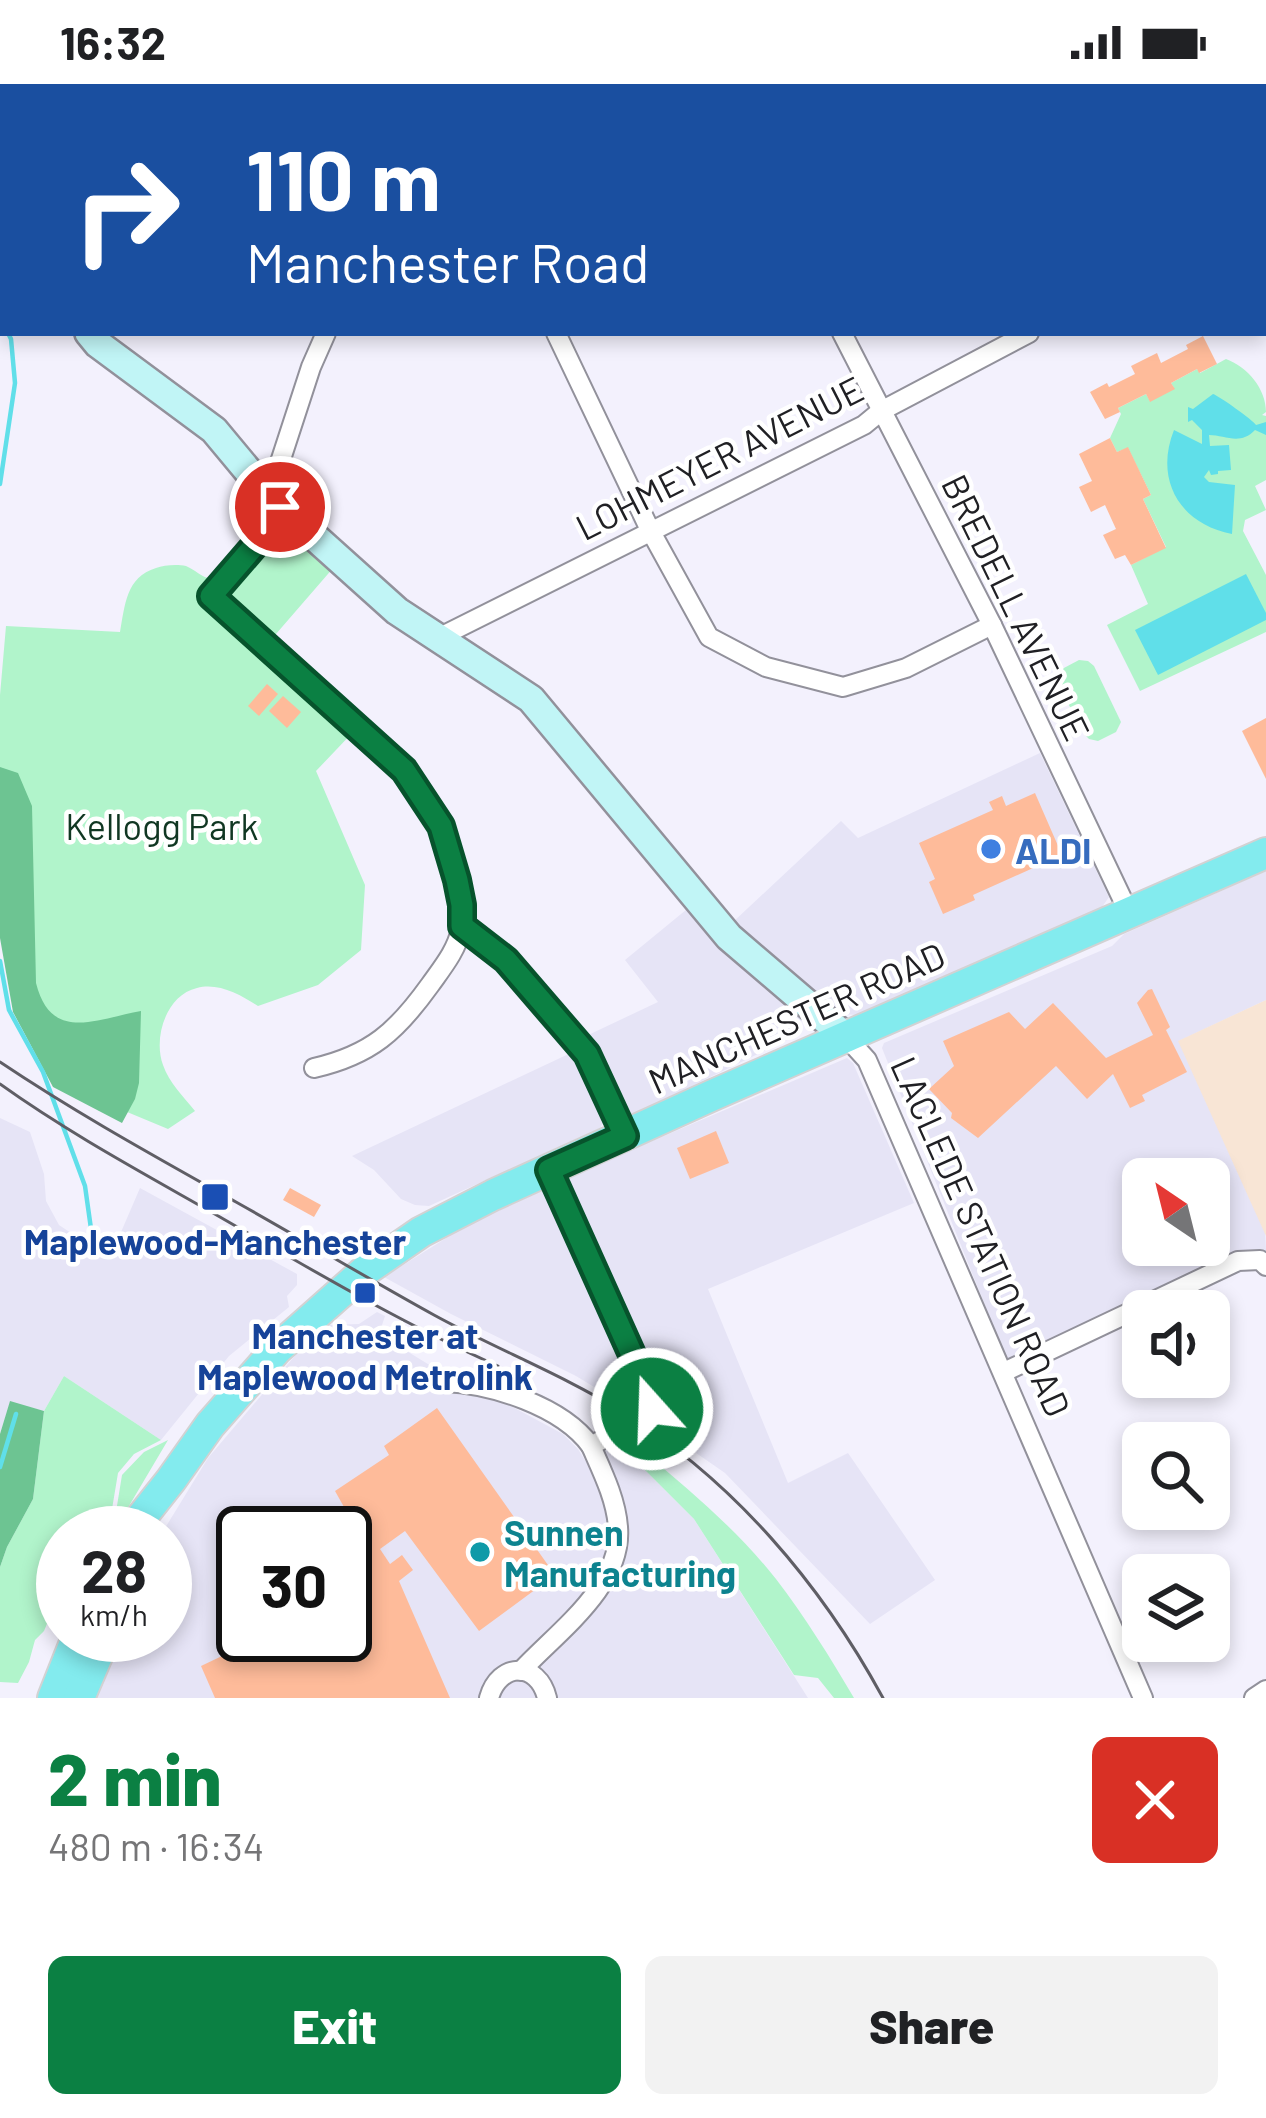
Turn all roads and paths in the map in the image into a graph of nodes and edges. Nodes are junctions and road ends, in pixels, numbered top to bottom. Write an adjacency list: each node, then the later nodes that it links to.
1 (91, 336): 7 (street, LACLEDE STATION ROAD)
2 (325, 336): 7 (street)
3 (557, 336): 8 (street)
4 (844, 336): 6 (street, BREDELL AVENUE)
5 (1023, 336): 6 (street, LOHMEYER AVENUE)
6 (881, 411): 8 (street, LOHMEYER AVENUE); 9 (street, BREDELL AVENUE)
7 (275, 501): 10 (street, LACLEDE STATION ROAD); 13 (street)
8 (650, 530): 9 (street); 10 (street, LOHMEYER AVENUE)
9 (992, 625): 12 (street, BREDELL AVENUE)
10 (438, 638): 14 (street, LACLEDE STATION ROAD)
11 (1266, 853): 12 (main road, MANCHESTER ROAD)
12 (1129, 913): 14 (main road, MANCHESTER ROAD)
13 (462, 926): 15 (street); 16 (street)
14 (847, 1038): 16 (main road, MANCHESTER ROAD); 19 (street, LACLEDE STATION ROAD)
15 (314, 1068)
16 (625, 1136): 17 (main road, MANCHESTER ROAD)
17 (549, 1170): 21 (street); 22 (main road, MANCHESTER ROAD)
18 (1266, 1266): 19 (street)
19 (1004, 1372): 35 (street, LACLEDE STATION ROAD)
20 (444, 1382): 21 (street)
21 (591, 1446): 28 (street)
22 (171, 1480): 23 (main road, MANCHESTER ROAD); 24 (main road, MANCHESTER ROAD)
23 (150, 1506)
24 (162, 1506)
25 (68, 1662): 27 (main road)
26 (95, 1662): 32 (main road)
27 (66, 1666): 30 (main road); 31 (main road)
28 (520, 1671): 33 (street); 34 (street)
29 (1266, 1690): 36 (street)
30 (28, 1698)
31 (53, 1698)
32 (80, 1698)
33 (489, 1698)
34 (548, 1698)
35 (1143, 1698)
36 (1254, 1698)

